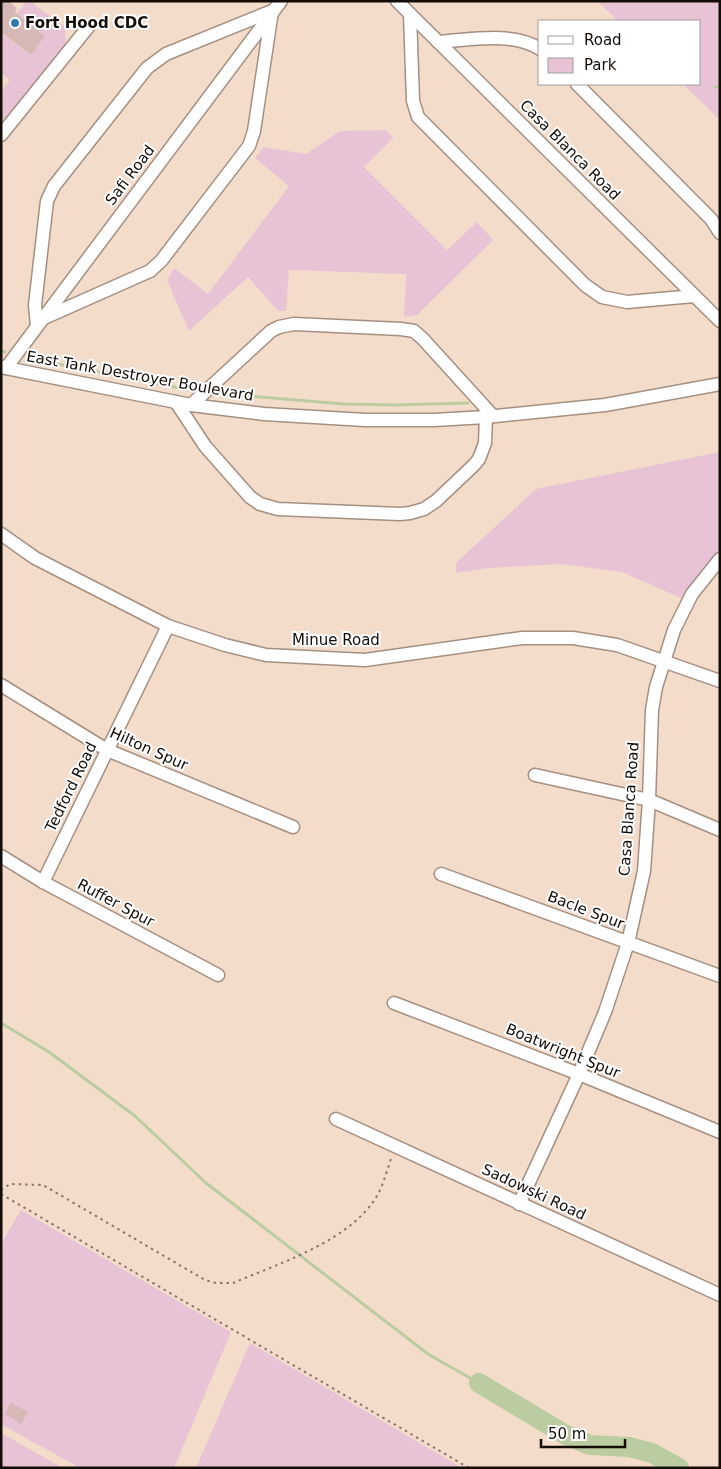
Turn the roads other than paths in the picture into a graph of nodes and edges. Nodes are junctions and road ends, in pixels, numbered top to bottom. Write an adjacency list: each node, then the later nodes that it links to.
1 (397, 1): 3 (street, Casa Blanca Road)
2 (276, 6): 11 (street, Safi Road); 11 (street); 11 (street)
3 (410, 14): 5 (street, Casa Blanca Road); 10 (street)
4 (89, 26): 8 (street)
5 (438, 42): 6 (street); 10 (street, Casa Blanca Road)
6 (538, 48)
7 (578, 85): 9 (street)
8 (1, 135)
9 (720, 233)
10 (694, 296): 12 (street, Casa Blanca Road)
11 (40, 322): 13 (street, Safi Road)
12 (720, 322)
13 (3, 368): 15 (street, East Tank Destroyer Boulevard)
14 (720, 384): 17 (street, East Tank Destroyer Boulevard)
15 (176, 402): 16 (street, East Tank Destroyer Boulevard); 17 (street)
16 (191, 405): 17 (street, East Tank Destroyer Boulevard); 17 (street)
17 (490, 417)
18 (1, 534): 20 (street, Minue Road)
19 (720, 559): 21 (street, Casa Blanca Road)
20 (168, 626): 21 (street, Minue Road); 24 (street, Tedford Road)
21 (665, 662): 22 (street, Minue Road); 26 (street, Casa Blanca Road)
22 (720, 681)
23 (1, 685): 24 (street, Hilton Spur)
24 (107, 750): 27 (street, Hilton Spur); 31 (street, Tedford Road)
25 (535, 775): 26 (street)
26 (649, 800): 28 (street); 32 (street, Casa Blanca Road)
27 (293, 827)
28 (720, 830)
29 (1, 856): 31 (street, Ruffer Spur)
30 (441, 874): 32 (street, Bacle Spur)
31 (42, 882): 33 (street, Ruffer Spur)
32 (628, 943): 34 (street, Bacle Spur); 36 (street, Casa Blanca Road)
33 (218, 975)
34 (720, 976)
35 (394, 1003): 36 (street, Boatwright Spur)
36 (579, 1074): 38 (street, Boatwright Spur); 39 (street, Casa Blanca Road)
37 (336, 1119): 39 (street, Sadowski Road)
38 (720, 1132)
39 (519, 1204): 40 (street, Sadowski Road)
40 (720, 1295)

